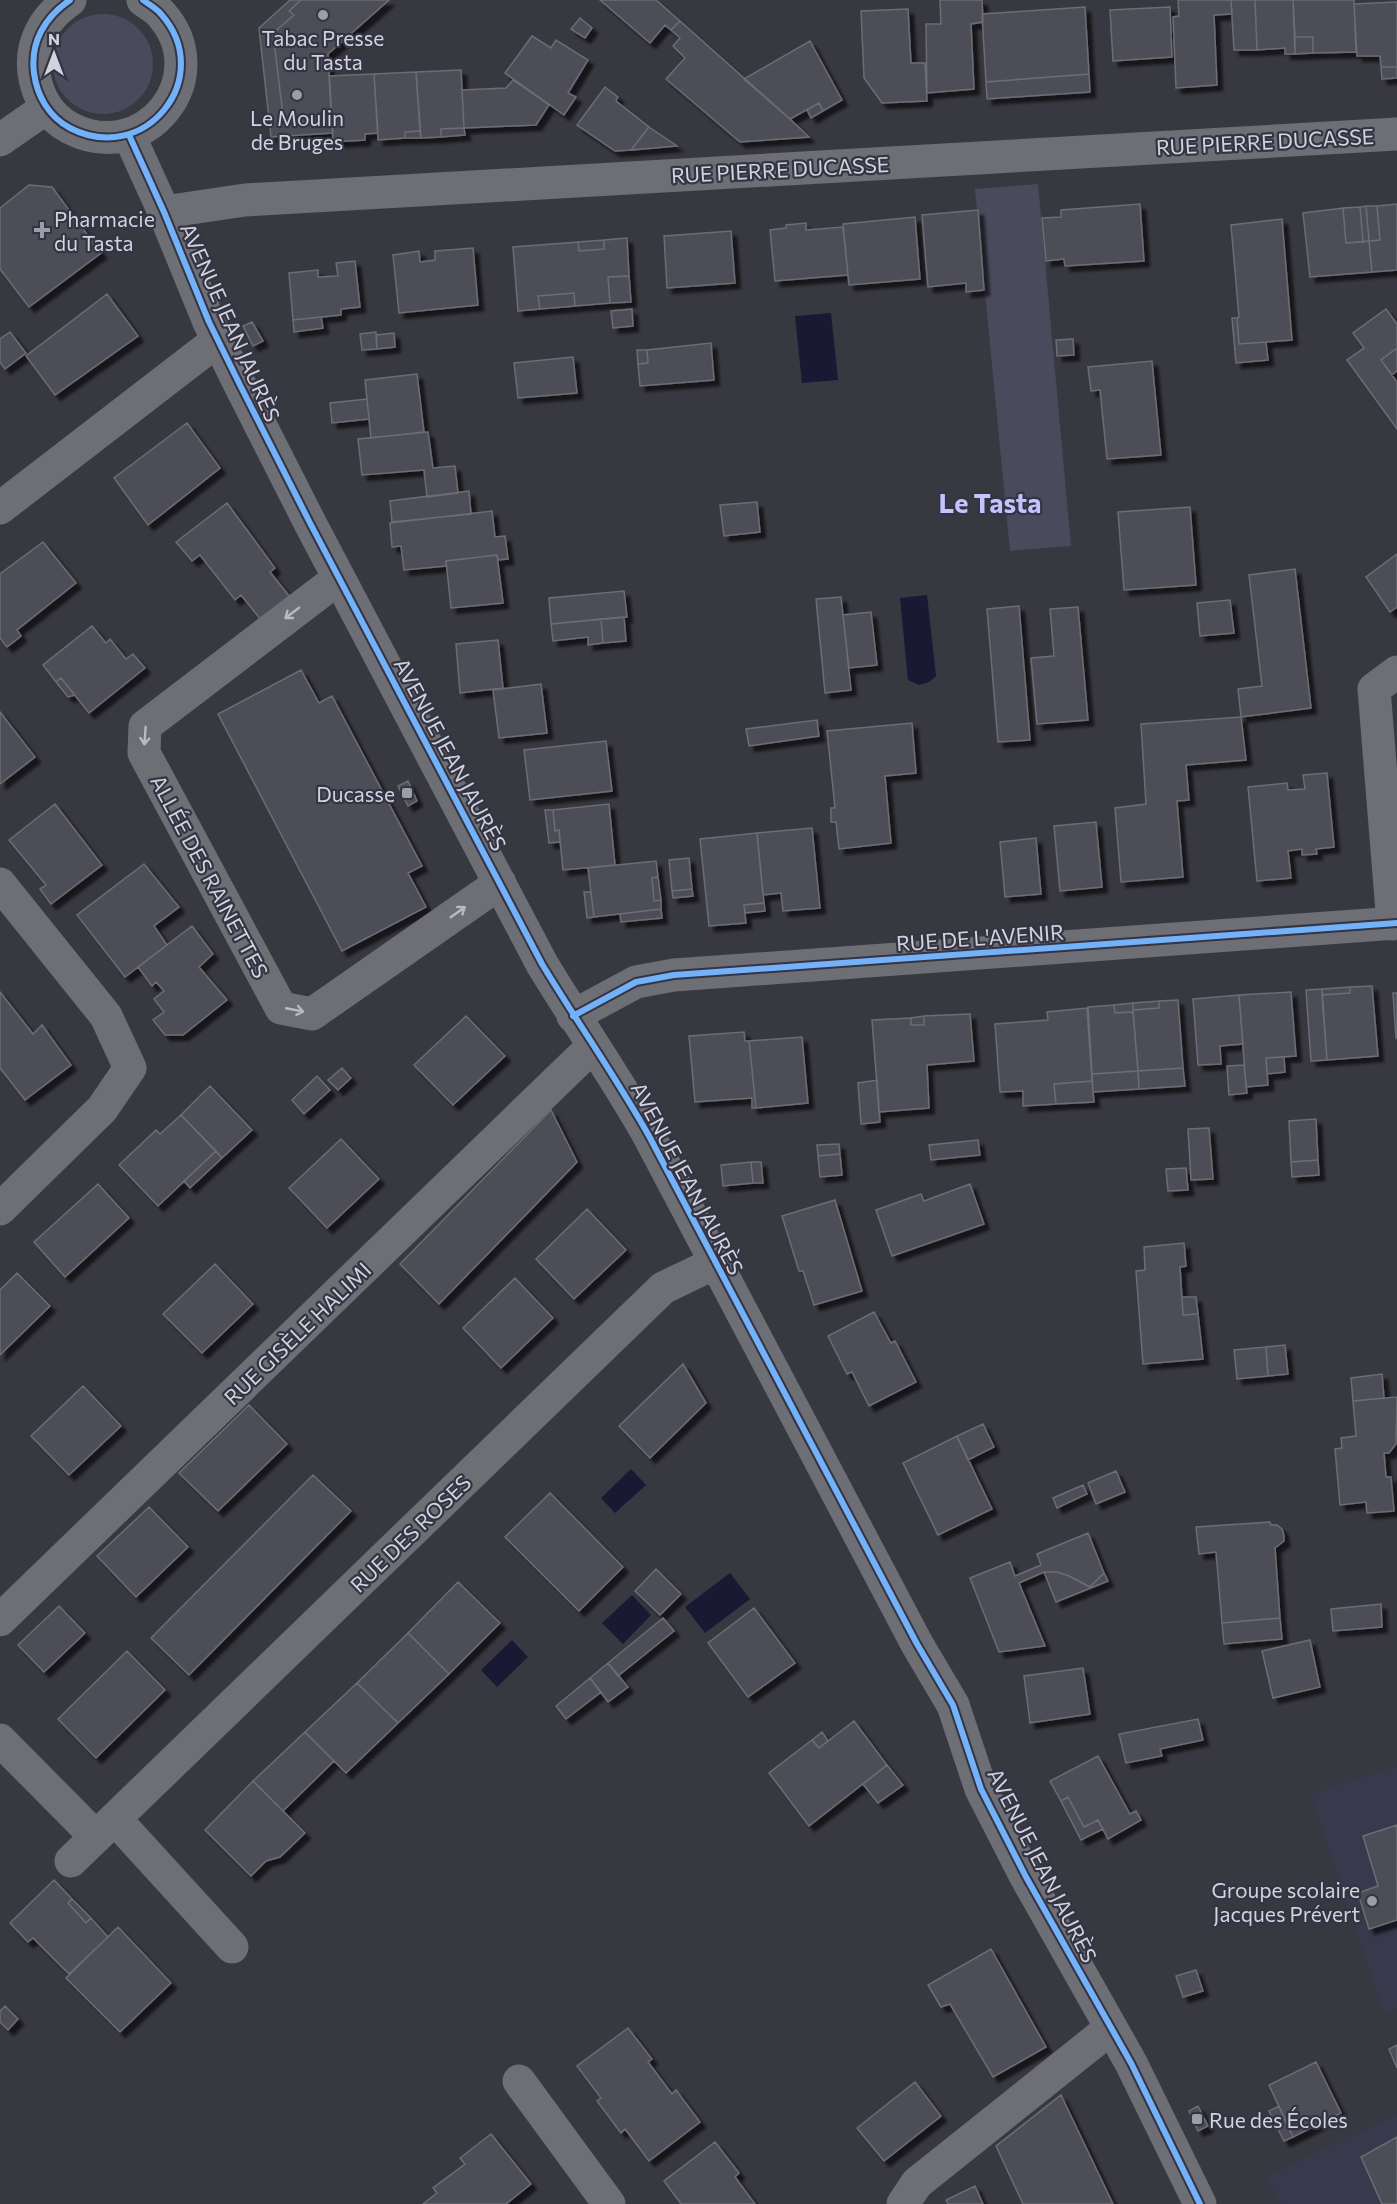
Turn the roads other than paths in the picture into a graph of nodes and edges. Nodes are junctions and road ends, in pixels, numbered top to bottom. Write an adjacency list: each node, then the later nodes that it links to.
1 (70, 0): 3 (street)
2 (159, 4): 5 (street)
3 (46, 108): 5 (street); 6 (street)
4 (1397, 134): 7 (street, RUE PIERRE DUCASSE)
5 (129, 135): 7 (street, AVENUE JEAN JAURÈS)
6 (0, 140)
7 (164, 212): 8 (street, AVENUE JEAN JAURÈS)
8 (218, 340): 9 (street); 10 (street, AVENUE JEAN JAURÈS)
9 (0, 508)
10 (339, 578): 12 (street, AVENUE JEAN JAURÈS); 12 (street, ALLÉE DES RAINETTES, one-way to 12)
11 (1397, 672): 14 (street)
12 (500, 883): 15 (street, AVENUE JEAN JAURÈS)
13 (0, 884): 17 (street)
14 (1395, 924): 15 (street, RUE DE L'AVENIR)
15 (573, 1016): 16 (street, AVENUE JEAN JAURÈS)
16 (593, 1046): 18 (street, AVENUE JEAN JAURÈS); 19 (street, RUE GISÈLE HALIMI)
17 (0, 1209)
18 (715, 1263): 21 (street, RUE DES ROSES); 24 (street, AVENUE JEAN JAURÈS)
19 (0, 1620)
20 (0, 1740): 21 (street)
21 (106, 1828): 22 (street, RUE DES ROSES); 23 (street)
22 (71, 1861)
23 (232, 1947)
24 (1112, 2028): 27 (street); 28 (street, AVENUE JEAN JAURÈS)
25 (519, 2081): 26 (street)
26 (609, 2204)
27 (903, 2204)
28 (1200, 2204)

